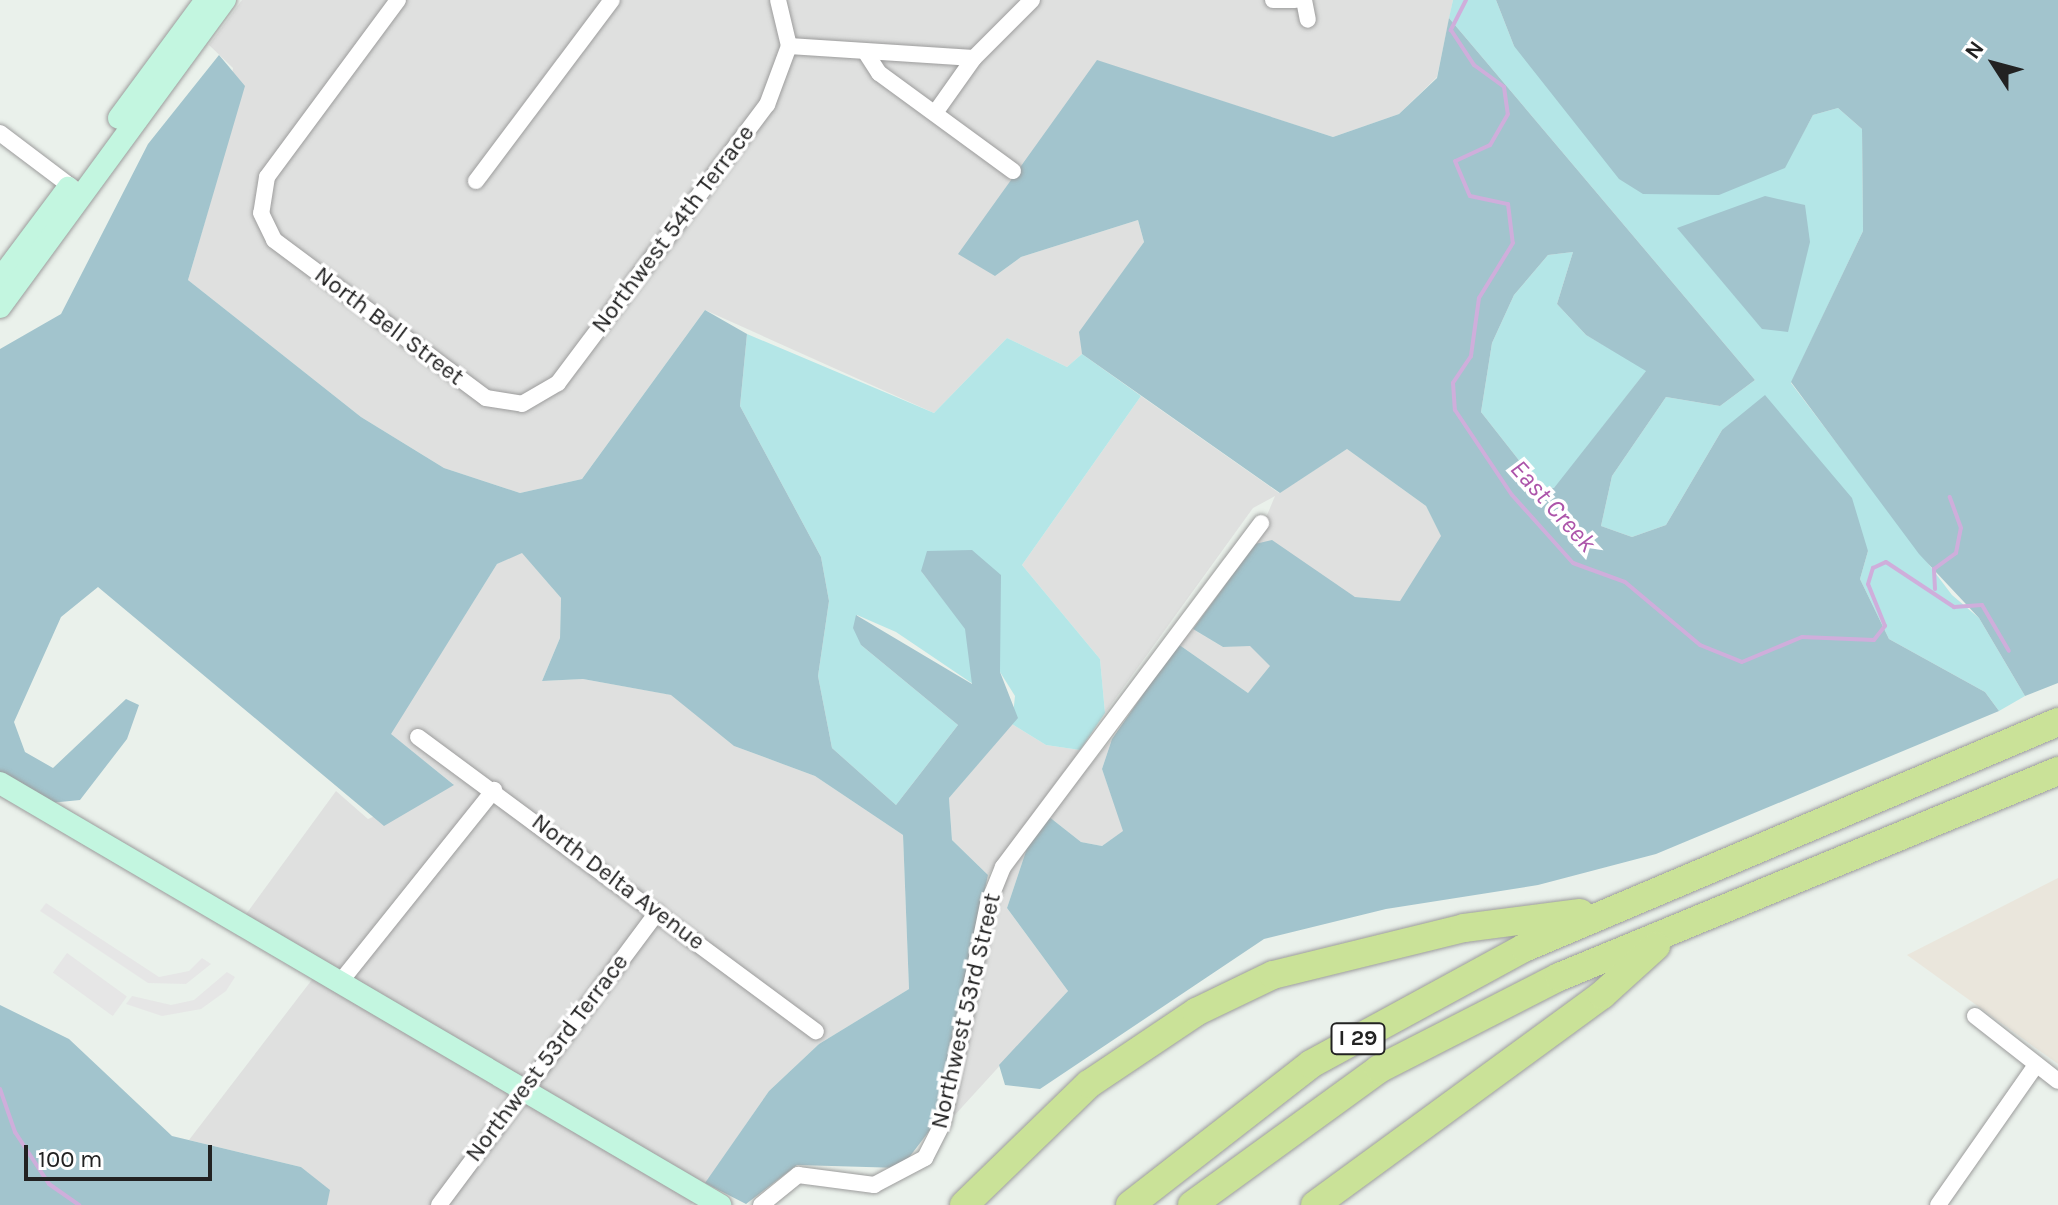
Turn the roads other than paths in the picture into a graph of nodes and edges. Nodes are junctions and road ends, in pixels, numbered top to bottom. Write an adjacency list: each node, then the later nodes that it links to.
1 (206, 0): 18 (main road)
2 (225, 0): 18 (main road)
3 (398, 0): 21 (street, North Bell Street)
4 (612, 0): 17 (street)
5 (778, 0): 11 (street)
6 (1032, 0): 13 (street)
7 (1273, 0): 8 (street)
8 (1295, 0)
9 (1304, 0): 10 (street)
10 (1308, 20)
11 (789, 46): 12 (street); 21 (street, Northwest 54th Terrace)
12 (866, 53): 13 (street); 14 (street)
13 (974, 58): 14 (street)
14 (935, 113): 16 (street)
15 (0, 133): 18 (street)
16 (1013, 171)
17 (476, 181)
18 (76, 190): 19 (main road); 20 (main road)
19 (0, 279)
20 (0, 307)
21 (537, 399)
22 (1261, 523): 39 (street, Northwest 53rd Street)
23 (2058, 722): 28 (highway, I 29)
24 (418, 737): 27 (street, North Delta Avenue)
25 (2058, 771): 30 (highway, I 29)
26 (0, 783): 31 (main road)
27 (494, 790): 29 (street, North Delta Avenue); 31 (street)
28 (1608, 909): 40 (highway); 41 (highway, I 29)
29 (657, 912): 33 (street, North Delta Avenue); 36 (street, Northwest 53rd Terrace)
30 (1671, 932): 42 (highway, I 29); 43 (highway)
31 (341, 981): 36 (main road)
32 (1975, 1016): 34 (street)
33 (816, 1031)
34 (2036, 1065): 35 (street); 44 (street)
35 (2058, 1081)
36 (524, 1088): 37 (street, Northwest 53rd Terrace); 38 (main road)
37 (439, 1205)
38 (720, 1205)
39 (761, 1205)
40 (964, 1205)
41 (1130, 1205)
42 (1192, 1205)
43 (1315, 1205)
44 (1938, 1205)

